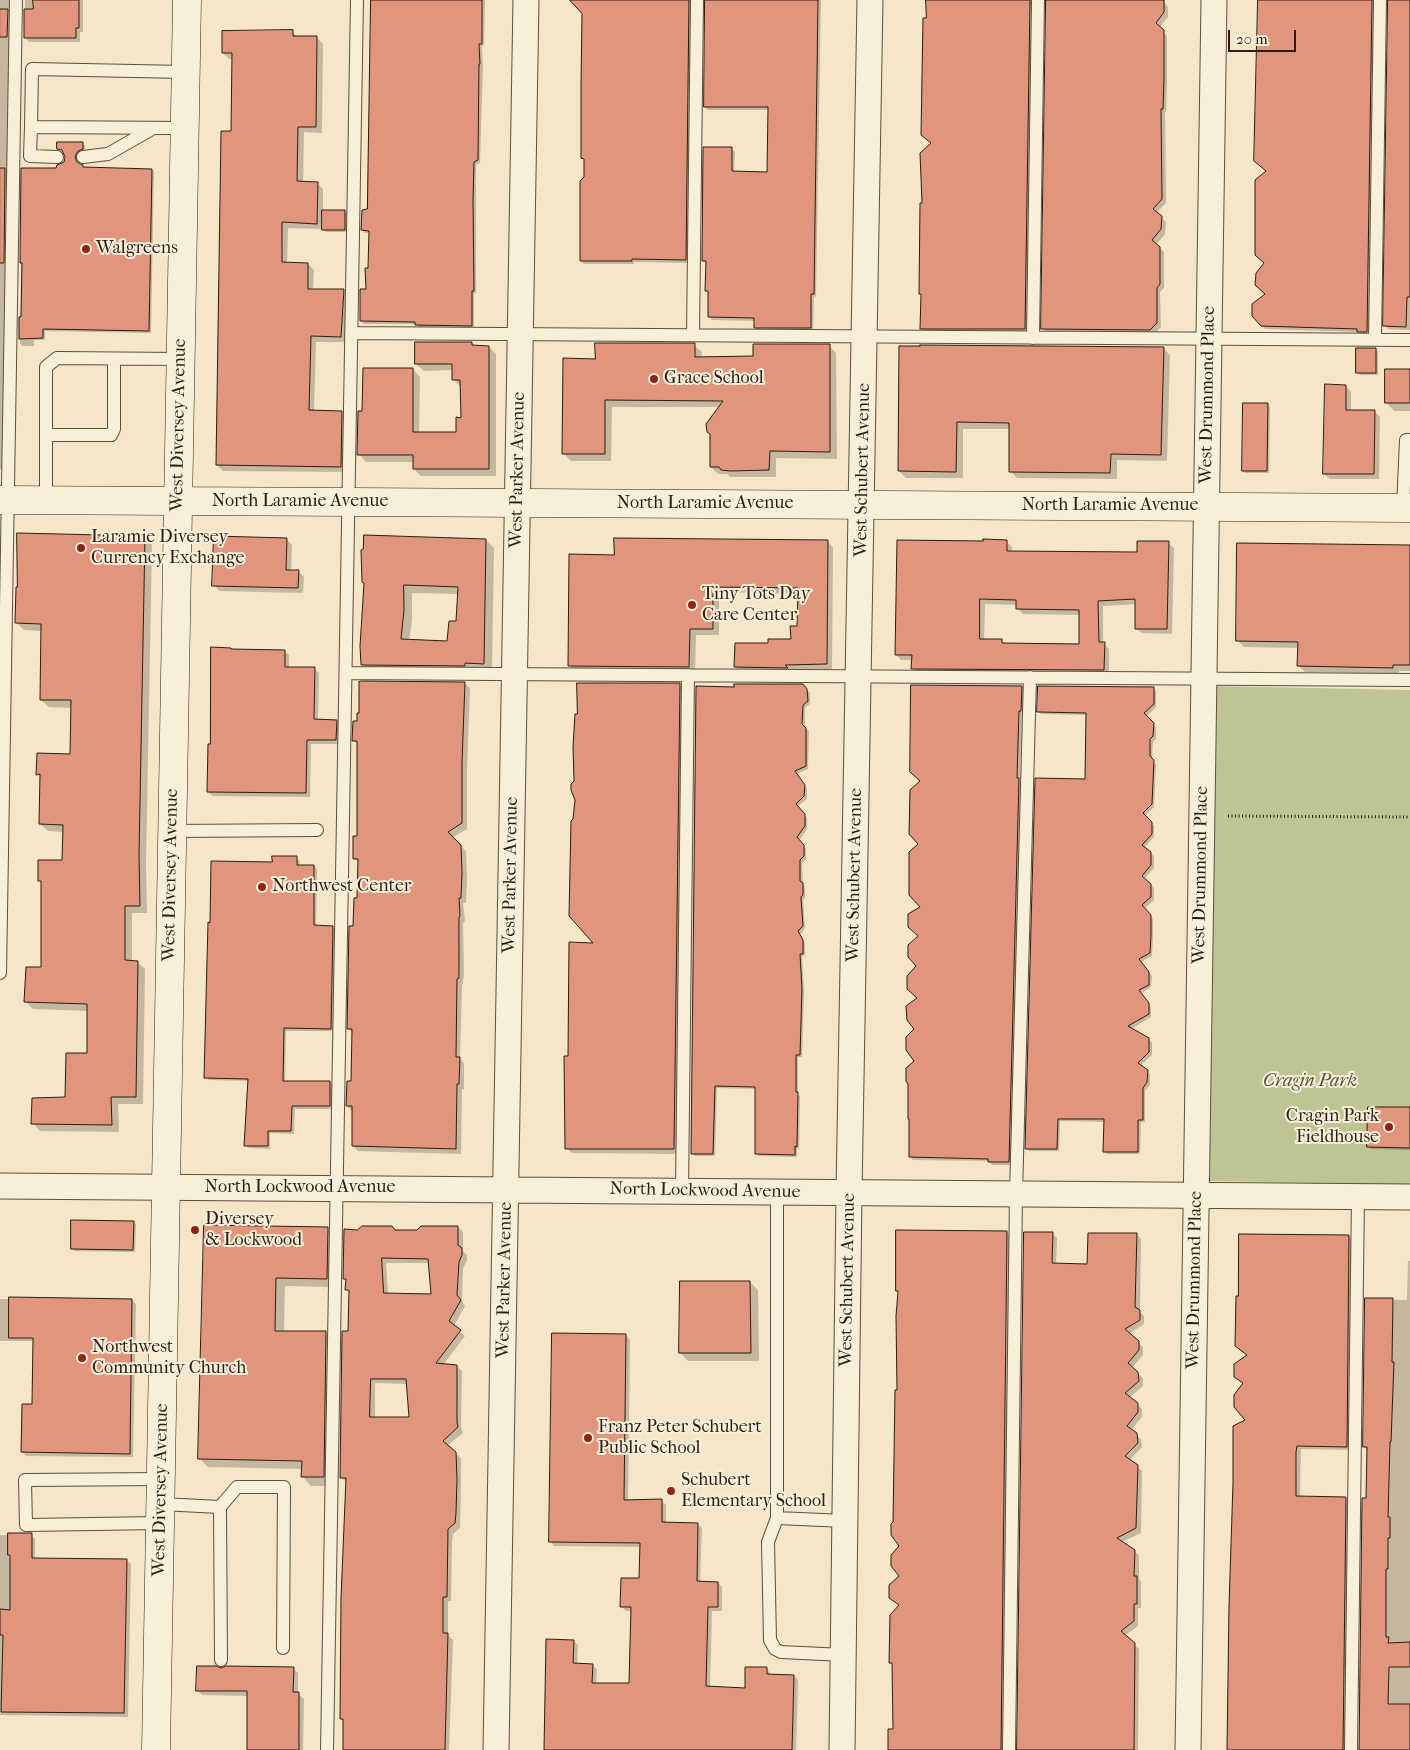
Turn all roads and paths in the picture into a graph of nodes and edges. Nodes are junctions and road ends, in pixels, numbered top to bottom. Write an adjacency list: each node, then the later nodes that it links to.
1 (16, 0): 28 (lane)
2 (187, 0): 10 (main road, West Diversey Avenue)
3 (357, 0): 16 (lane)
4 (526, 0): 17 (street, West Parker Avenue)
5 (697, 0): 18 (lane)
6 (870, 0): 19 (street, West Schubert Avenue)
7 (1038, 0): 20 (lane)
8 (1214, 0): 21 (street, West Drummond Place)
9 (1380, 0): 22 (lane)
10 (186, 72): 11 (lane); 13 (main road, West Diversey Avenue)
11 (31, 127): 12 (lane); 14 (lane)
12 (154, 128): 13 (lane); 15 (lane)
13 (185, 128): 25 (main road, West Diversey Avenue)
14 (57, 157)
15 (83, 157)
16 (351, 333): 17 (lane); 31 (lane)
17 (521, 334): 18 (lane); 32 (street, West Parker Avenue)
18 (693, 335): 19 (lane)
19 (865, 336): 20 (lane); 33 (street, West Schubert Avenue)
20 (1033, 338): 21 (lane)
21 (1209, 339): 22 (lane); 34 (street, West Drummond Place)
22 (1375, 340): 23 (lane)
23 (1410, 340)
24 (114, 359): 25 (lane); 26 (lane); 26 (lane)
25 (180, 360): 30 (main road, West Diversey Avenue)
26 (46, 435): 29 (lane)
27 (1410, 440): 35 (lane)
28 (4, 500): 29 (main road, North Laramie Avenue); 36 (lane)
29 (46, 501): 30 (main road, North Laramie Avenue)
30 (178, 502): 31 (main road, North Laramie Avenue); 47 (main road, West Diversey Avenue)
31 (349, 502): 32 (main road, North Laramie Avenue); 37 (lane)
32 (518, 502): 33 (main road, North Laramie Avenue); 38 (street, West Parker Avenue)
33 (862, 505): 34 (main road, North Laramie Avenue); 40 (street, West Schubert Avenue)
34 (1207, 507): 35 (main road, North Laramie Avenue); 42 (street, West Drummond Place)
35 (1407, 508)
36 (3, 670): 48 (lane)
37 (346, 673): 38 (lane); 51 (lane)
38 (515, 674): 39 (lane); 52 (street, West Parker Avenue)
39 (688, 675): 40 (lane); 53 (lane)
40 (859, 676): 41 (lane); 55 (street, West Schubert Avenue)
41 (1030, 678): 42 (lane); 56 (lane)
42 (1204, 679): 43 (lane); 57 (street, West Drummond Place)
43 (1410, 680)
44 (1228, 816): 45 (path)
45 (1410, 817)
46 (318, 830): 47 (lane)
47 (172, 831): 50 (main road, West Diversey Avenue)
48 (0, 973)
49 (0, 1186): 50 (street, North Lockwood Avenue)
50 (166, 1187): 51 (street, North Lockwood Avenue); 60 (main road, West Diversey Avenue)
51 (337, 1188): 52 (street, North Lockwood Avenue); 68 (lane)
52 (506, 1189): 53 (street, North Lockwood Avenue); 69 (street, West Parker Avenue)
53 (682, 1191): 54 (street, North Lockwood Avenue)
54 (777, 1192): 55 (street, North Lockwood Avenue); 62 (lane)
55 (849, 1192): 56 (street, North Lockwood Avenue); 63 (street, West Schubert Avenue)
56 (1016, 1194): 57 (street, North Lockwood Avenue); 71 (lane)
57 (1196, 1195): 58 (street, North Lockwood Avenue); 72 (street, West Drummond Place)
58 (1358, 1196): 59 (street, North Lockwood Avenue); 73 (lane)
59 (1410, 1197)
60 (161, 1502): 60 (lane); 61 (lane); 67 (main road, West Diversey Avenue)
61 (220, 1507): 64 (lane); 66 (lane)
62 (777, 1518): 63 (lane); 65 (lane)
63 (845, 1520): 65 (street, West Schubert Avenue)
64 (283, 1648)
65 (843, 1655): 70 (street, West Schubert Avenue)
66 (222, 1660)
67 (156, 1750)
68 (327, 1750)
69 (496, 1750)
70 (842, 1750)
71 (1009, 1750)
72 (1188, 1750)
73 (1351, 1750)

